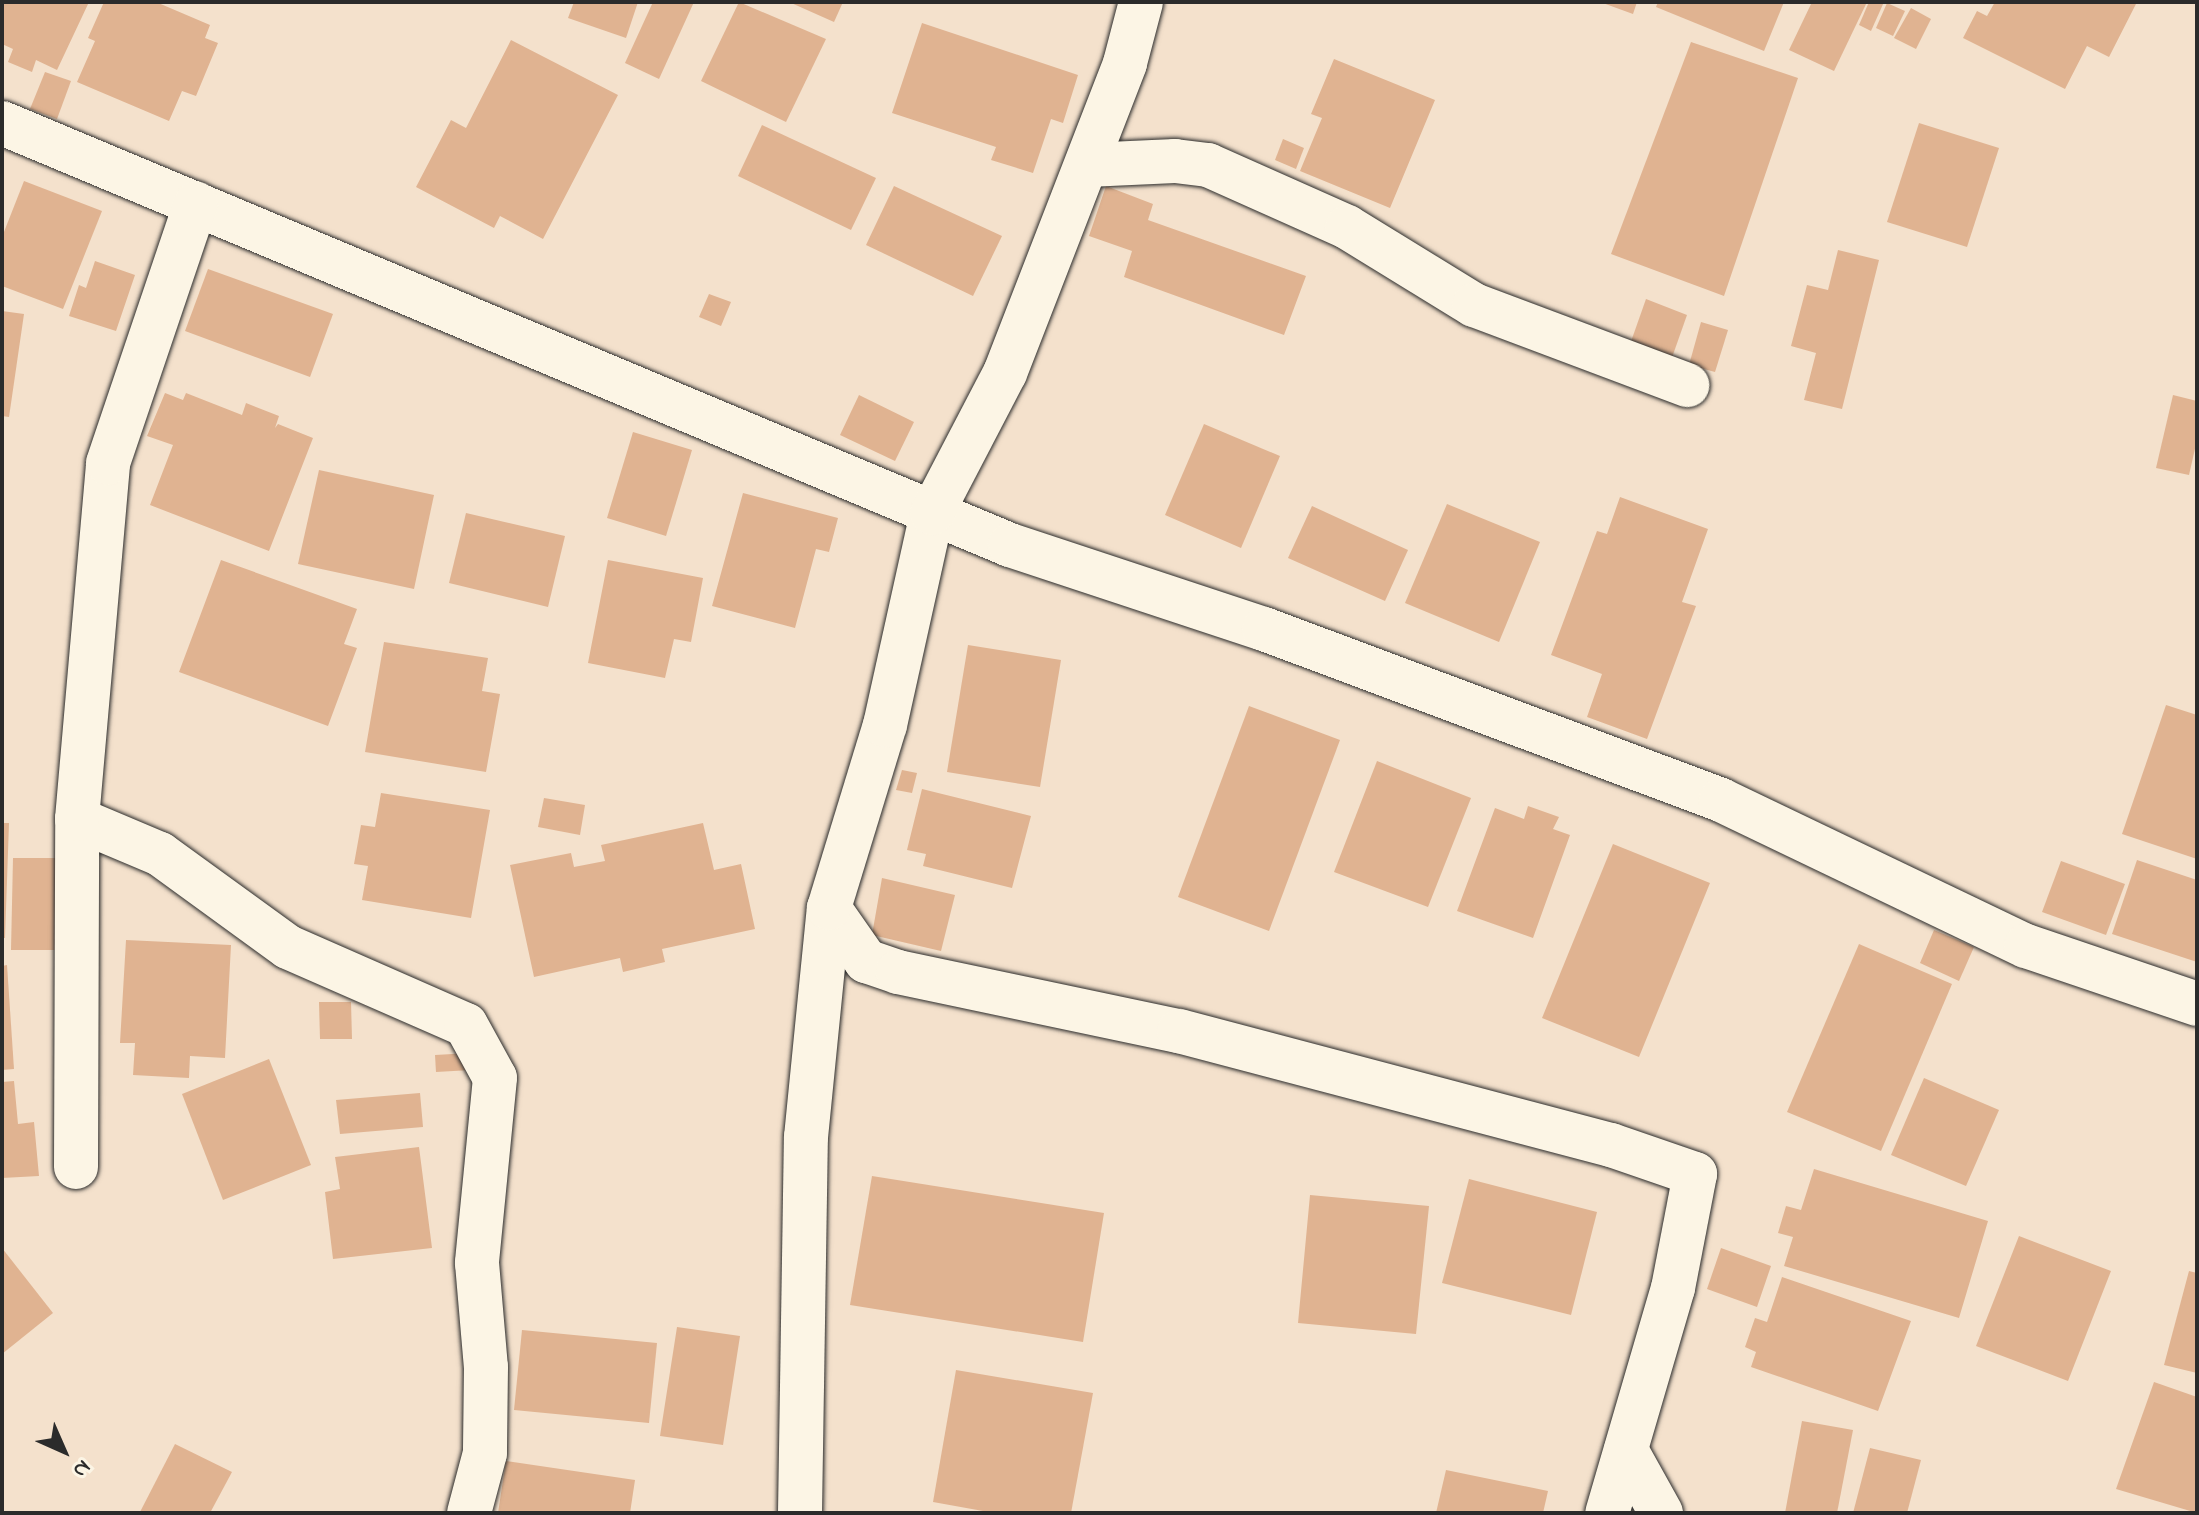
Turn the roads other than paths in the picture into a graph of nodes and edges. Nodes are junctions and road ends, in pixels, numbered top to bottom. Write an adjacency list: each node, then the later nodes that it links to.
1 (1141, 2): 3 (street)
2 (2, 123): 4 (street)
3 (1087, 165): 5 (street); 6 (street)
4 (196, 203): 6 (street); 7 (street)
5 (1687, 385)
6 (932, 513): 8 (street); 9 (street)
7 (77, 819): 10 (street); 12 (street)
8 (829, 908): 11 (street); 13 (street)
9 (2197, 1004)
10 (76, 1167)
11 (1626, 1450): 14 (street); 15 (street)
12 (469, 1513)
13 (800, 1513)
14 (1607, 1513)
15 (1661, 1513)

